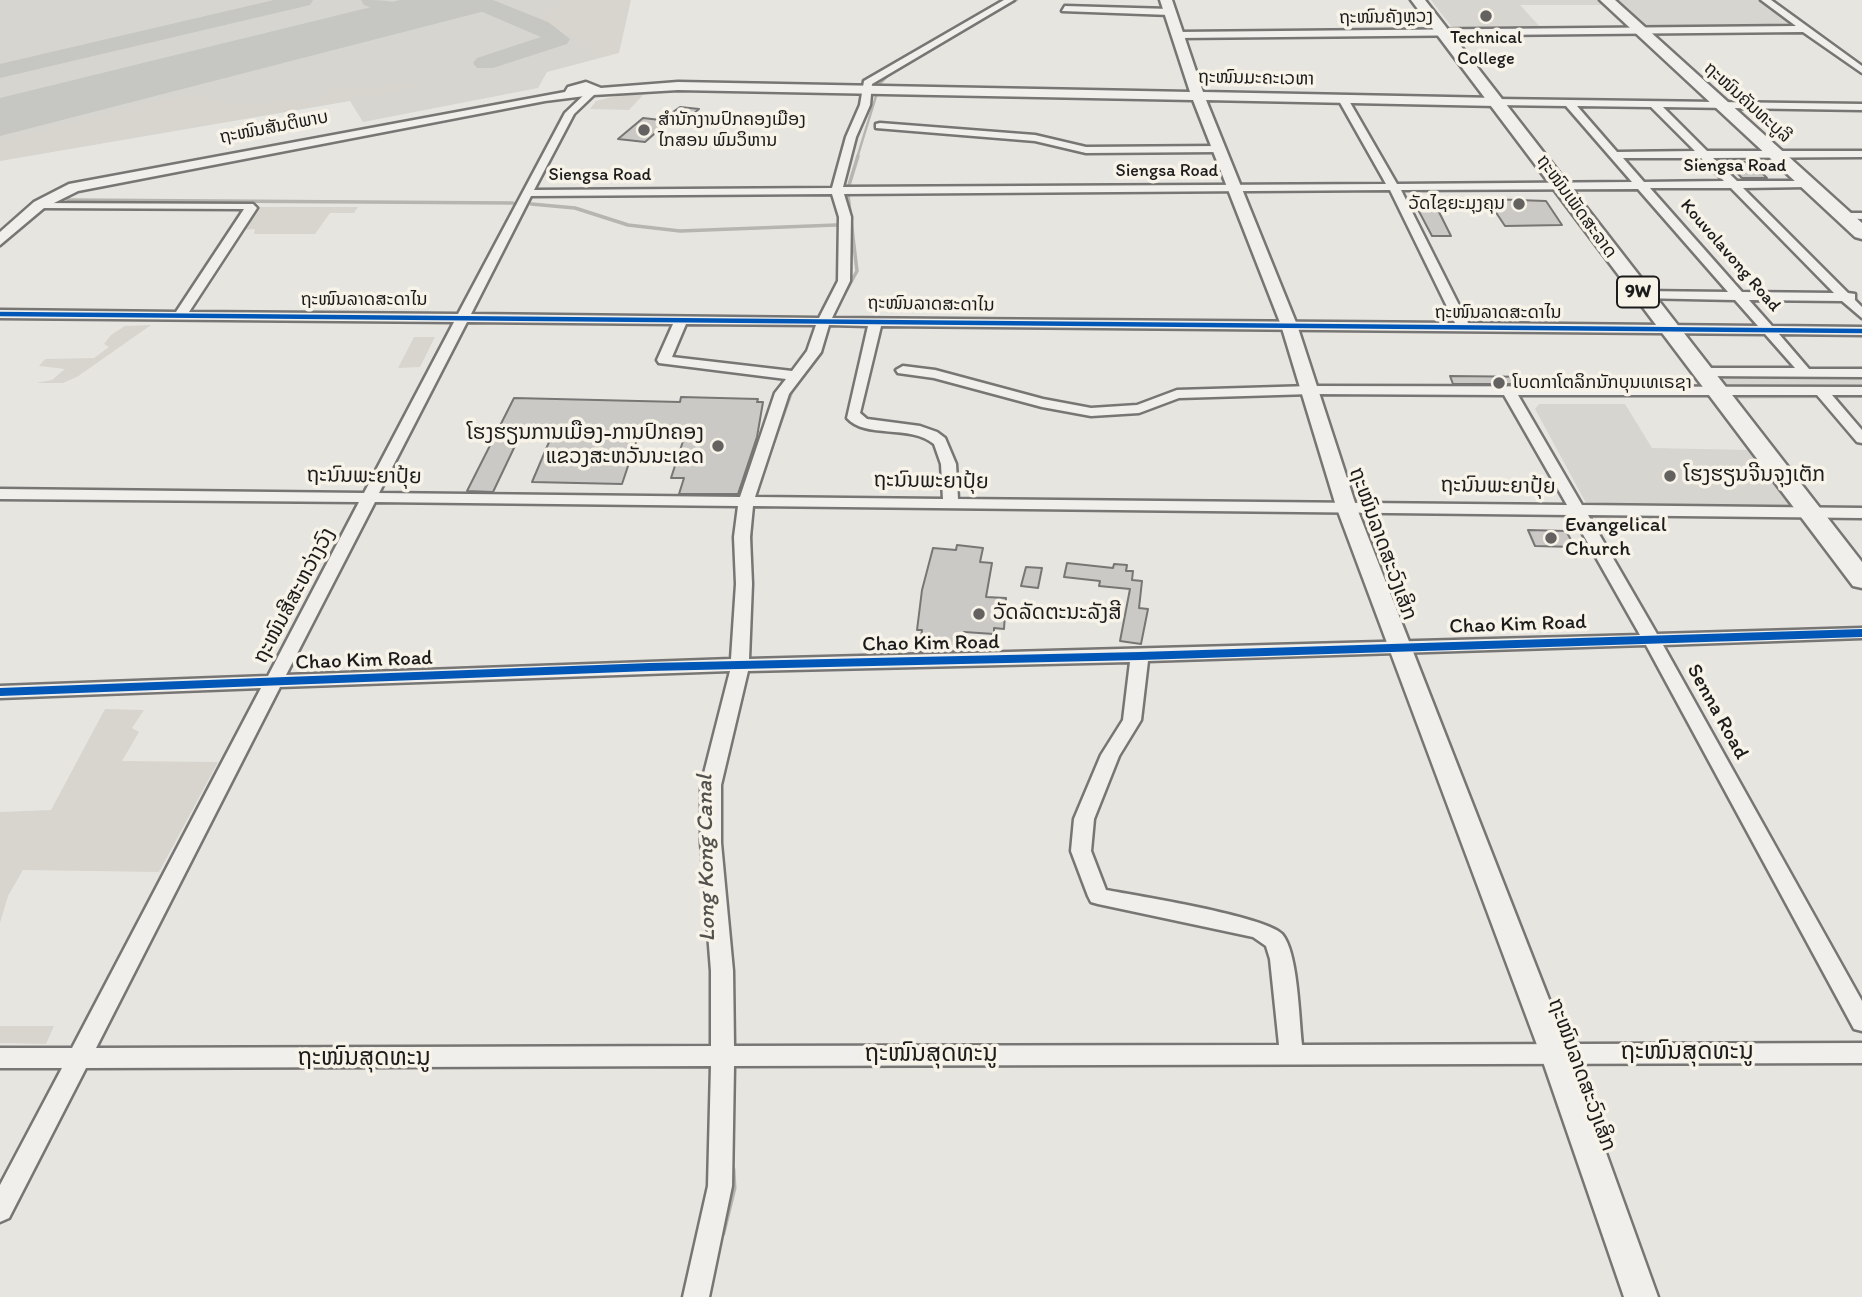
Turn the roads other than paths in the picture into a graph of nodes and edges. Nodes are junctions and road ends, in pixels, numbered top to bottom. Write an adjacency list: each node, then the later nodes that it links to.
1 (1010, 0): 13 (street)
2 (1418, 0): 9 (main road, ຖະໜົນເພັດສະລາດ / 9W)
3 (1608, 0): 8 (main road, ຖະໜົນຄັນທະບູລີ)
4 (1765, 0): 7 (street)
5 (1168, 6): 6 (street); 10 (street, ຖະໜົນລາດສະວົງເສິກ)
6 (1065, 9)
7 (1805, 29): 8 (street, ຖະໜົນຄັງຫຼວງ); 11 (street)
8 (1641, 31): 9 (street, ຖະໜົນຄັງຫຼວງ); 20 (main road, ຖະໜົນຄັນທະບູລີ)
9 (1441, 33): 10 (street, ຖະໜົນຄັງຫຼວງ); 17 (main road, ຖະໜົນເພັດສະລາດ / 9W)
10 (1178, 35): 12 (street, ຖະໜົນລາດສະວົງເສິກ)
11 (1862, 70)
12 (1195, 86): 13 (street, ຖະໜົນມະຄະເວຫາ); 16 (street, ຖະໜົນມະຄະເວຫາ); 24 (street, ຖະໜົນລາດສະວົງເສິກ)
13 (867, 89): 14 (street, ຖະໜົນມະຄະເວຫາ); 35 (street)
14 (593, 91): 15 (street, ຖະໜົນມະຄະເວຫາ); 22 (street)
15 (572, 92): 22 (street); 37 (street, ຖະໜົນສັນຕິພາບ); 40 (street, ຖະໜົນສັນຕິພາບ)
16 (1343, 99): 17 (street, ຖະໜົນມະຄະເວຫາ); 34 (street)
17 (1497, 102): 18 (street, ຖະໜົນມະຄະເວຫາ); 32 (main road, ຖະໜົນເພັດສະລາດ / 9W)
18 (1568, 102): 19 (street, ຖະໜົນມະຄະເວຫາ); 26 (street, Kouvolavong Road)
19 (1654, 104): 20 (street, ຖະໜົນມະຄະເວຫາ); 27 (street)
20 (1719, 105): 21 (street, ຖະໜົນມະຄະເວຫາ); 28 (main road, ຖະໜົນຄັນທະບູລີ)
21 (1862, 107)
22 (570, 113): 36 (street, ຖະໜົນສີສະຫວ່າງວົງ)
23 (880, 126): 24 (street)
24 (1218, 149): 33 (street, ຖະໜົນລາດສະວົງເສິກ)
25 (1862, 154): 28 (street)
26 (1616, 155): 27 (street); 30 (street, Kouvolavong Road)
27 (1704, 155): 28 (street); 29 (street)
28 (1775, 155): 31 (main road, ຖະໜົນຄັນທະບູລີ)
29 (1731, 183): 30 (street, Siengsa Road); 31 (street, Siengsa Road); 45 (street)
30 (1641, 184): 32 (street, Siengsa Road); 44 (street, Kouvolavong Road)
31 (1808, 184): 38 (main road, ຖະໜົນຄັນທະບູລີ)
32 (1562, 186): 34 (street, Siengsa Road); 43 (main road, ຖະໜົນເພັດສະລາດ / 9W)
33 (1234, 188): 34 (street, Siengsa Road); 35 (street, Siengsa Road); 54 (street, ຖະໜົນລາດສະວົງເສິກ)
34 (1394, 188): 55 (street)
35 (838, 191): 36 (street, Siengsa Road); 52 (street)
36 (527, 193): 50 (street, ຖະໜົນສີສະຫວ່າງວົງ)
37 (39, 205): 42 (street, ຖະໜົນສັນຕິພາບ); 49 (street)
38 (1844, 216): 39 (street); 41 (main road, ຖະໜົນຄັນທະບູລີ)
39 (1862, 216)
40 (0, 224)
41 (1862, 233)
42 (0, 240)
43 (1641, 295): 44 (street); 56 (main road, ຖະໜົນເພັດສະລາດ / 9W)
44 (1740, 296): 45 (street); 57 (street, Kouvolavong Road)
45 (1845, 297): 46 (street); 48 (street)
46 (1862, 297)
47 (0, 314): 49 (street, ຖະໜົນລາດສະດາໄນ)
48 (1862, 314)
49 (180, 315): 50 (street, ຖະໜົນລາດສະດາໄນ)
50 (464, 316): 51 (street, ຖະໜົນລາດສະດາໄນ); 71 (street, ຖະໜົນສີສະຫວ່າງວົງ)
51 (682, 319): 52 (street, ຖະໜົນລາດສະດາໄນ); 63 (street)
52 (824, 320): 53 (street, ຖະໜົນລາດສະດາໄນ); 63 (street)
53 (876, 321): 54 (street, ຖະໜົນລາດສະດາໄນ); 73 (street)
54 (1289, 325): 55 (street, ຖະໜົນລາດສະດາໄນ); 64 (street, ຖະໜົນລາດສະວົງເສິກ)
55 (1464, 329): 56 (street, ຖະໜົນລາດສະດາໄນ)
56 (1668, 330): 57 (street, ຖະໜົນລາດສະດາໄນ); 60 (main road, ຖະໜົນເພັດສະລາດ / 9W)
57 (1769, 330): 58 (street, ຖະໜົນລາດສະດາໄນ); 61 (street, Kouvolavong Road)
58 (1862, 331)
59 (903, 370): 64 (street)
60 (1700, 372): 61 (street); 66 (main road, ຖະໜົນເພັດສະລາດ / 9W)
61 (1806, 373): 62 (street)
62 (1862, 373)
63 (795, 376): 72 (street)
64 (1311, 390): 65 (street); 74 (street, ຖະໜົນລາດສະວົງເສິກ)
65 (1508, 390): 66 (street); 75 (street, Senna Road)
66 (1716, 391): 67 (street); 76 (main road, ຖະໜົນເພັດສະລາດ / 9W)
67 (1821, 391): 68 (street); 69 (street)
68 (1862, 391)
69 (1862, 439)
70 (0, 494): 71 (street, ຖະນົນພະຍາປຸ້ຍ)
71 (372, 498): 72 (street, ຖະນົນພະຍາປຸ້ຍ); 84 (street, ຖະໜົນສີສະຫວ່າງວົງ)
72 (746, 501): 73 (street, ຖະນົນພະຍາປຸ້ຍ); 83 (street)
73 (951, 503): 74 (street, ຖະນົນພະຍາປຸ້ຍ)
74 (1346, 506): 75 (street, ຖະນົນພະຍາປຸ້ຍ); 81 (street, ຖະໜົນລາດສະວົງເສິກ)
75 (1573, 509): 76 (street, ຖະນົນພະຍາປຸ້ຍ); 80 (street, Senna Road)
76 (1809, 512): 77 (street, ຖະນົນພະຍາປຸ້ຍ); 78 (main road, ຖະໜົນເພັດສະລາດ / 9W)
77 (1862, 513)
78 (1862, 580)
79 (1862, 633): 80 (street, Chao Kim Road)
80 (1650, 637): 81 (street, Chao Kim Road); 86 (street, Senna Road)
81 (1402, 647): 82 (street, Chao Kim Road); 87 (street, ຖະໜົນລາດສະວົງເສິກ)
82 (1140, 656): 83 (street, Chao Kim Road); 89 (street)
83 (740, 665): 84 (street, Chao Kim Road); 90 (street)
84 (275, 682): 85 (street, Chao Kim Road); 92 (street, ຖະໜົນສີສະຫວ່າງວົງ)
85 (0, 692)
86 (1862, 1022)
87 (1555, 1053): 88 (street, ຖະໜົນສຸດທະນູ); 89 (street, ຖະໜົນສຸດທະນູ); 95 (street, ຖະໜົນລາດສະວົງເສິກ)
88 (1862, 1053)
89 (1291, 1054): 90 (street, ຖະໜົນສຸດທະນູ)
90 (724, 1056): 92 (street, ຖະໜົນສຸດທະນູ); 94 (street)
91 (0, 1058): 92 (street, ຖະໜົນສຸດທະນູ)
92 (78, 1058): 93 (street, ຖະໜົນສີສະຫວ່າງວົງ)
93 (0, 1210)
94 (696, 1297)
95 (1641, 1297)

